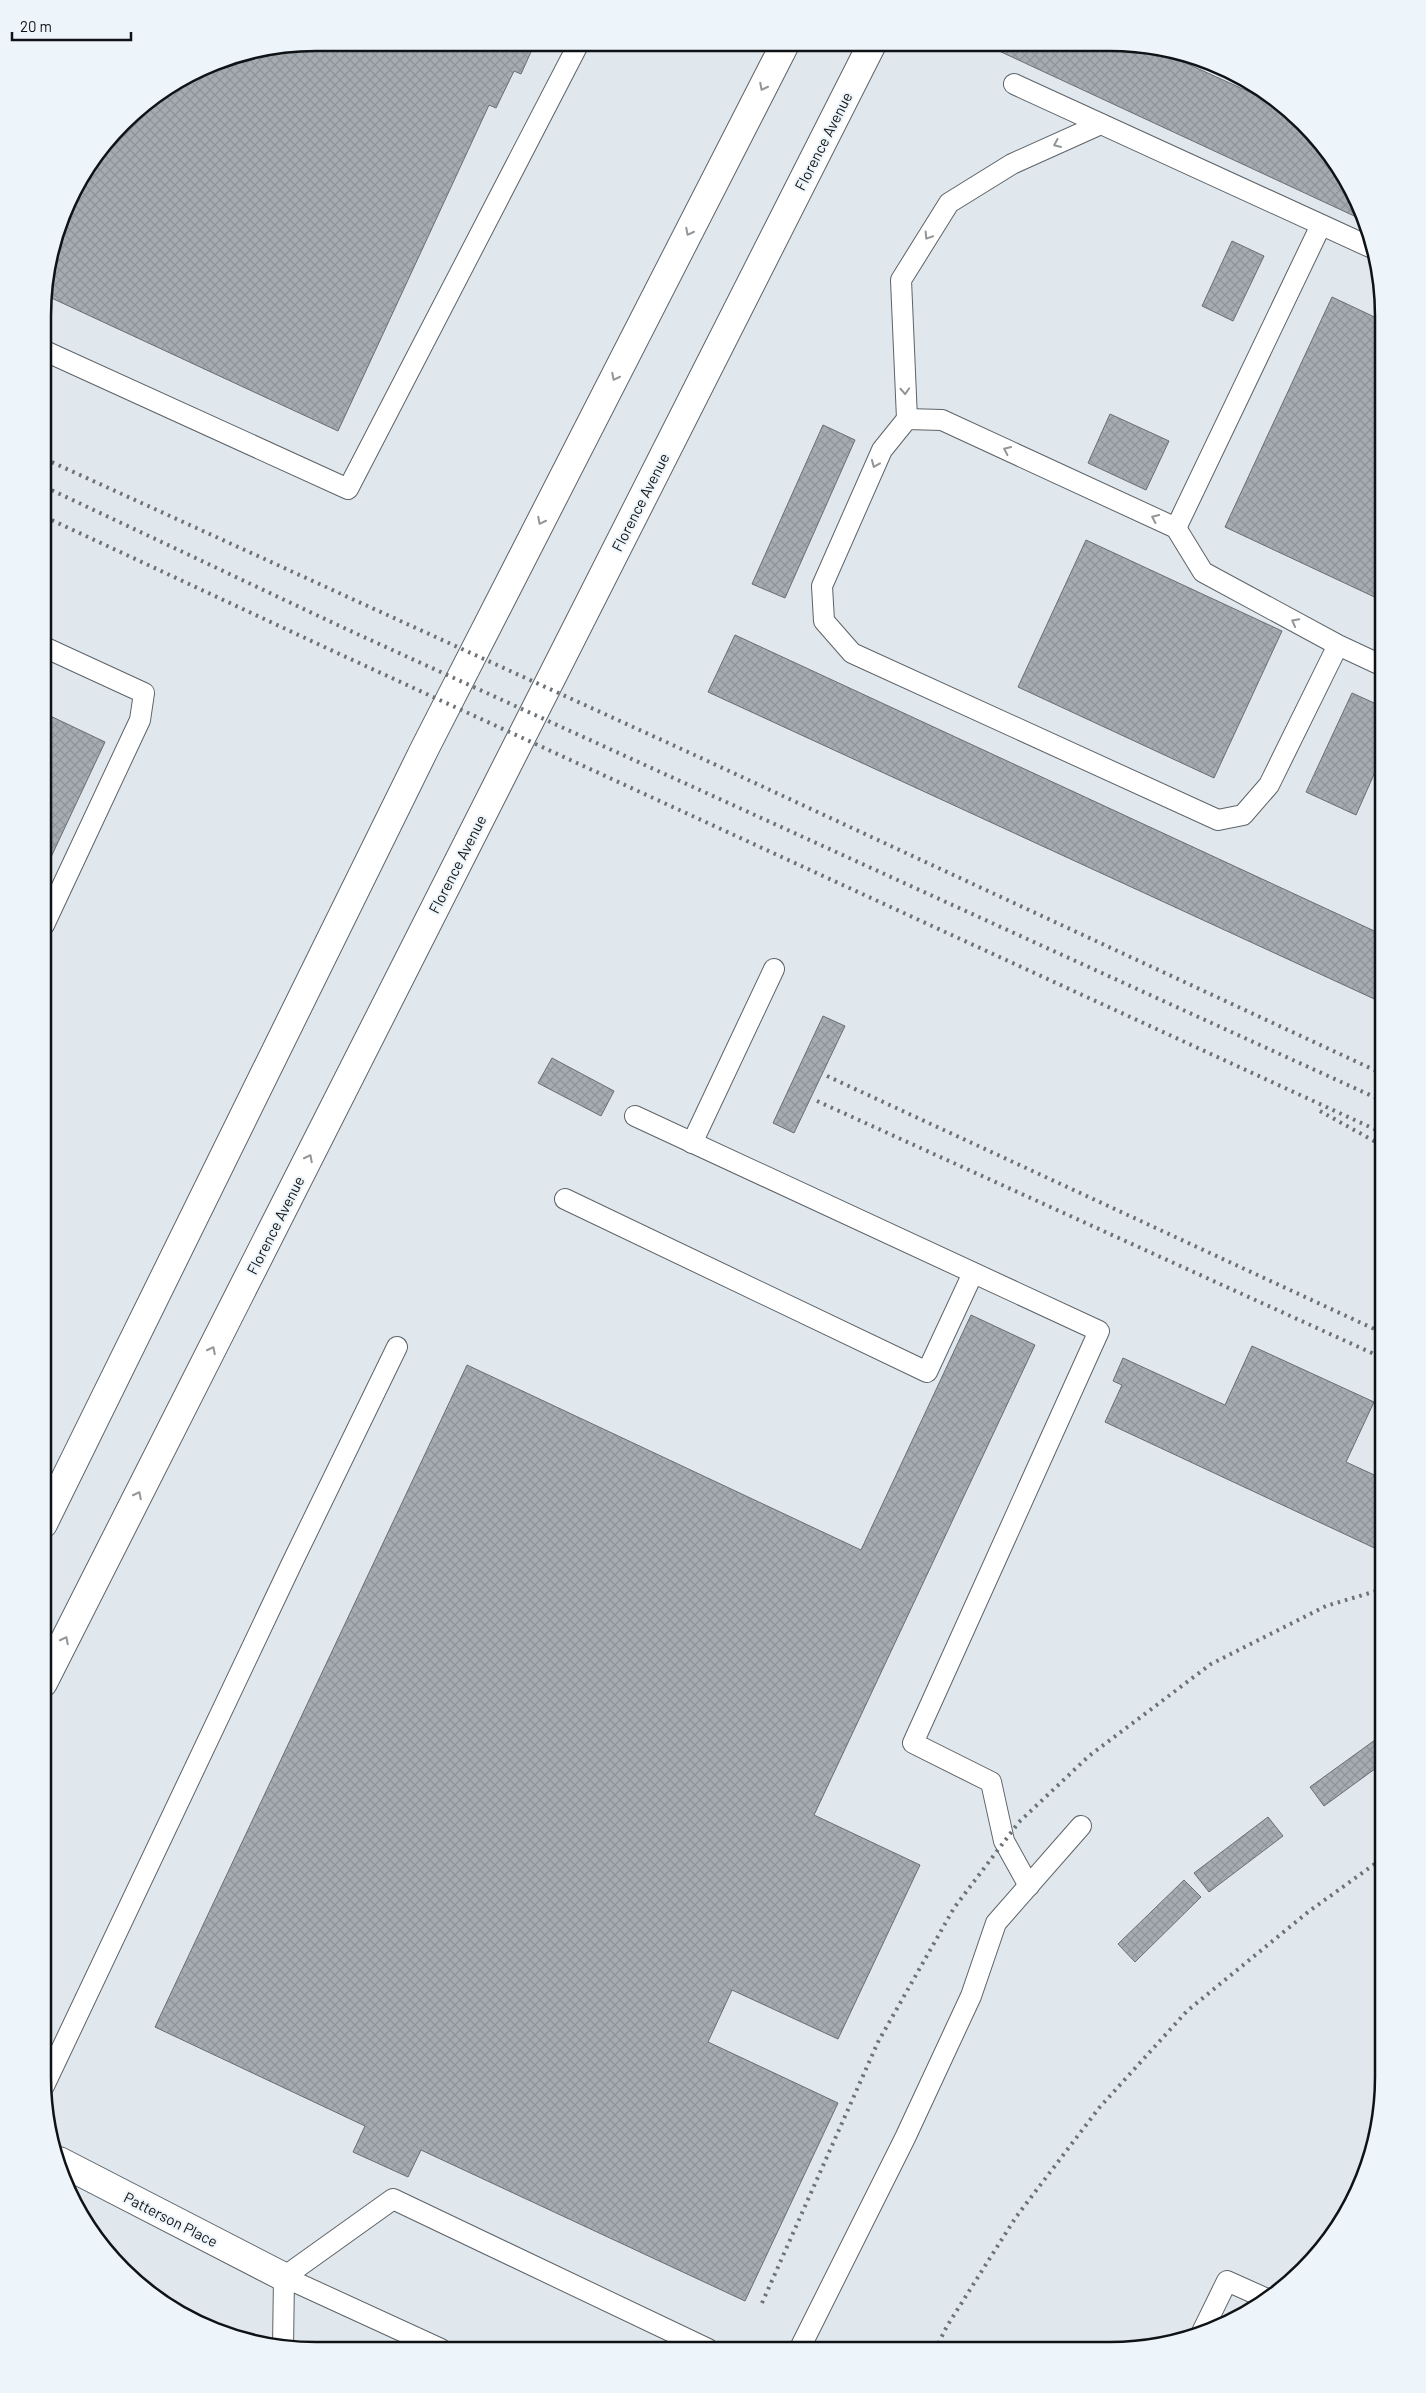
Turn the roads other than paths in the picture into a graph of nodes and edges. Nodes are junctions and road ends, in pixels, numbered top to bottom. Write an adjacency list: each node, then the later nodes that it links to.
1 (575, 51): 8 (lane)
2 (782, 51): 21 (main road, one-way to 21)
3 (868, 51): 22 (main road, Florence Avenue, one-way to 3)
4 (1014, 84): 5 (lane)
5 (1101, 124): 6 (lane); 9 (lane, one-way to 9)
6 (1322, 225): 7 (lane); 10 (lane)
7 (1366, 246)
8 (51, 354)
9 (906, 419): 10 (lane, one-way to 9); 11 (lane, one-way to 11)
10 (1176, 528): 11 (lane, one-way to 10)
11 (1338, 645): 13 (lane)
12 (51, 650): 14 (lane)
13 (1375, 662)
14 (51, 909)
15 (774, 969): 17 (lane)
16 (634, 1116): 17 (lane)
17 (692, 1143): 19 (lane)
18 (565, 1199): 19 (lane)
19 (973, 1273): 24 (lane)
20 (397, 1347): 25 (lane)
21 (51, 1508)
22 (51, 1667)
23 (1082, 1826): 24 (lane)
24 (1029, 1886): 33 (lane)
25 (51, 2071)
26 (66, 2165): 27 (main road, Patterson Place)
27 (284, 2277): 30 (lane); 31 (lane); 32 (lane)
28 (1259, 2295): 29 (lane)
29 (1206, 2324)
30 (283, 2339)
31 (425, 2342)
32 (693, 2342)
33 (803, 2342)

